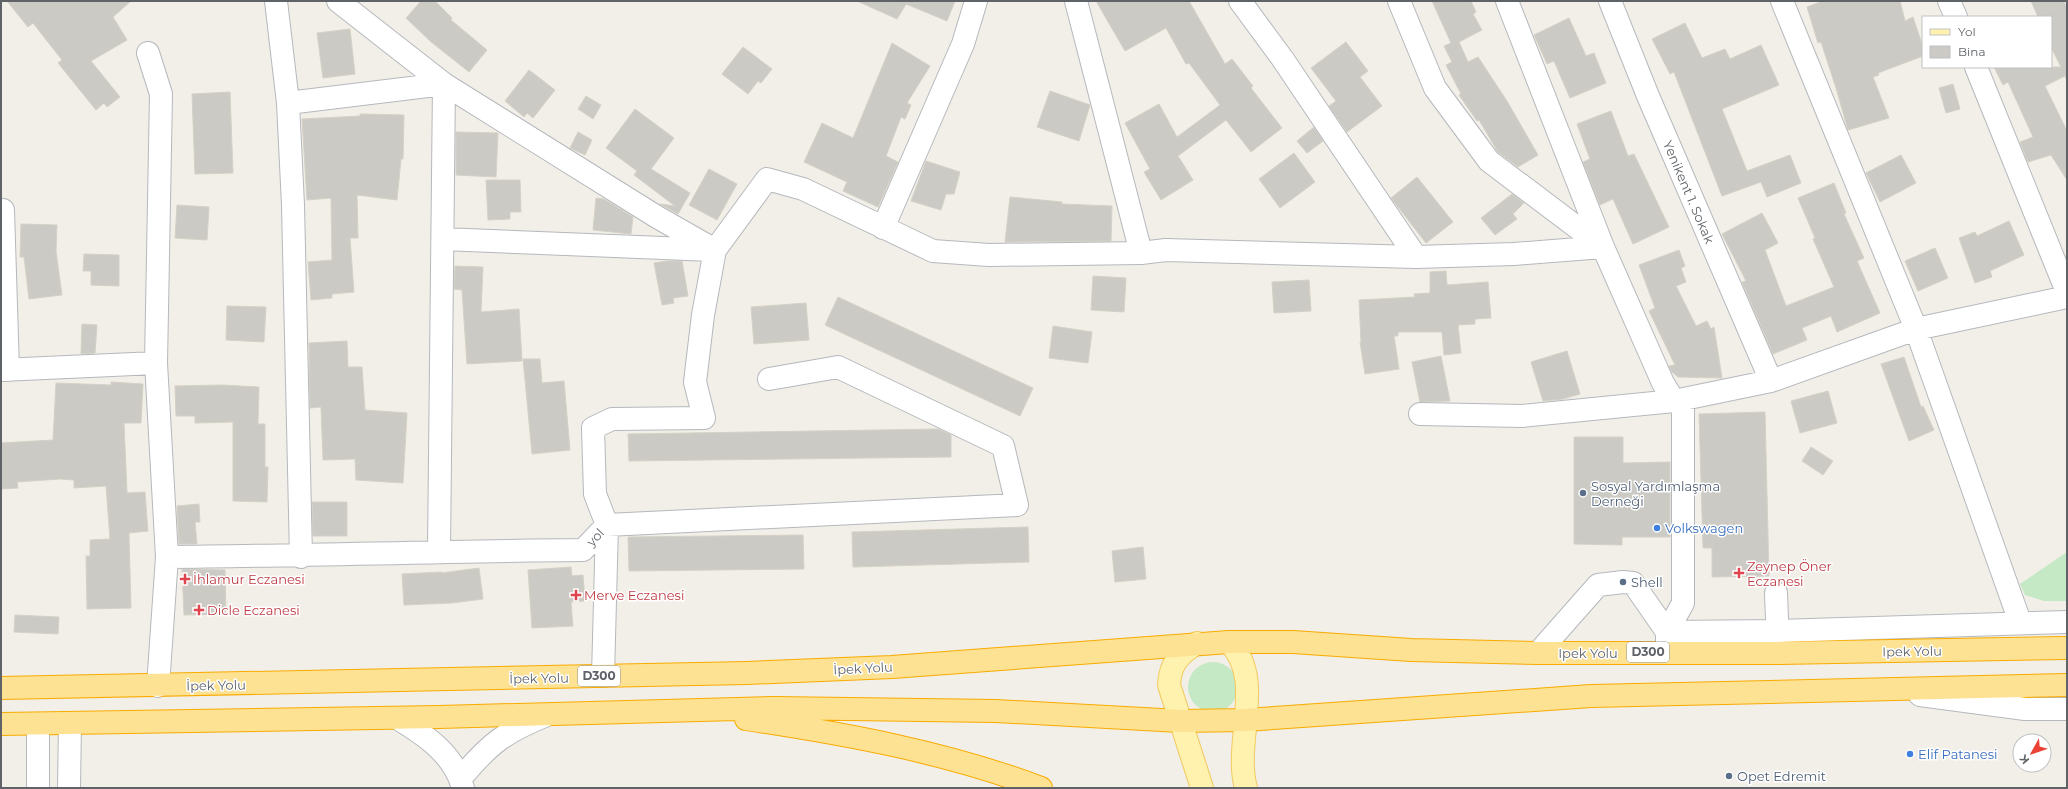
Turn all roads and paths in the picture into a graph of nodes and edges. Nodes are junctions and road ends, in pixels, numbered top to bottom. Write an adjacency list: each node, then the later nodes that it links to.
1 (276, 1): 15 (street)
2 (338, 1): 14 (street)
3 (976, 1): 17 (street)
4 (1076, 1): 21 (street)
5 (1240, 1): 22 (street)
6 (1400, 1): 19 (street)
7 (1507, 1): 19 (street)
8 (1610, 1): 29 (street, Yenikent 1. Sokak)
9 (1782, 1): 25 (street)
10 (1949, 1): 11 (street)
11 (1956, 16)
12 (148, 53): 26 (street)
13 (1976, 68): 23 (street)
14 (444, 84): 15 (street); 18 (street); 20 (street)
15 (288, 103): 34 (street)
16 (3, 210): 27 (street)
17 (882, 228): 20 (street); 21 (street)
18 (443, 239): 20 (street); 33 (street)
19 (1603, 247): 22 (street); 30 (street)
20 (715, 250): 32 (street)
21 (1141, 253): 22 (street)
22 (1416, 257)
23 (2067, 292)
24 (2067, 297): 25 (street)
25 (1916, 330): 29 (street); 37 (street)
26 (156, 363): 27 (street); 35 (street)
27 (5, 370)
28 (769, 379): 32 (street)
29 (1771, 381): 30 (street)
30 (1678, 400): 31 (street); 41 (street)
31 (1420, 414)
32 (607, 525): 33 (street, yol); 46 (street)
33 (439, 551): 34 (street)
34 (301, 556): 35 (street)
35 (167, 558): 48 (street)
36 (1776, 593): 39 (street)
37 (2020, 622): 38 (street); 39 (street)
38 (2067, 622)
39 (1777, 631): 41 (street); 45 (street)
40 (1230, 642): 42 (highway); 44 (highway, Ipek Yolu / D300); 55 (main road)
41 (1667, 642): 44 (highway, Ipek Yolu / D300); 44 (street); 45 (highway, Ipek Yolu / D300)
42 (1197, 643): 46 (highway, İpek Yolu / D300); 56 (main road)
43 (2067, 648): 45 (highway, Ipek Yolu / D300)
44 (1538, 653)
45 (1779, 653)
46 (603, 676): 48 (highway, İpek Yolu / D300)
47 (2067, 685): 50 (highway)
48 (158, 686): 49 (highway, İpek Yolu / D300)
49 (1, 688)
50 (1881, 690): 51 (street); 55 (highway)
51 (2067, 709)
52 (693, 711): 53 (highway); 56 (highway); 63 (highway)
53 (550, 714): 54 (highway); 60 (street)
54 (397, 718): 57 (highway); 60 (street)
55 (1246, 720): 56 (highway); 65 (main road)
56 (1180, 721): 64 (main road)
57 (70, 723): 59 (highway); 62 (street)
58 (1, 724): 59 (highway)
59 (38, 724): 61 (street)
60 (462, 783)
61 (38, 788)
62 (69, 788)
63 (1041, 788)
64 (1202, 788)
65 (1246, 788)

